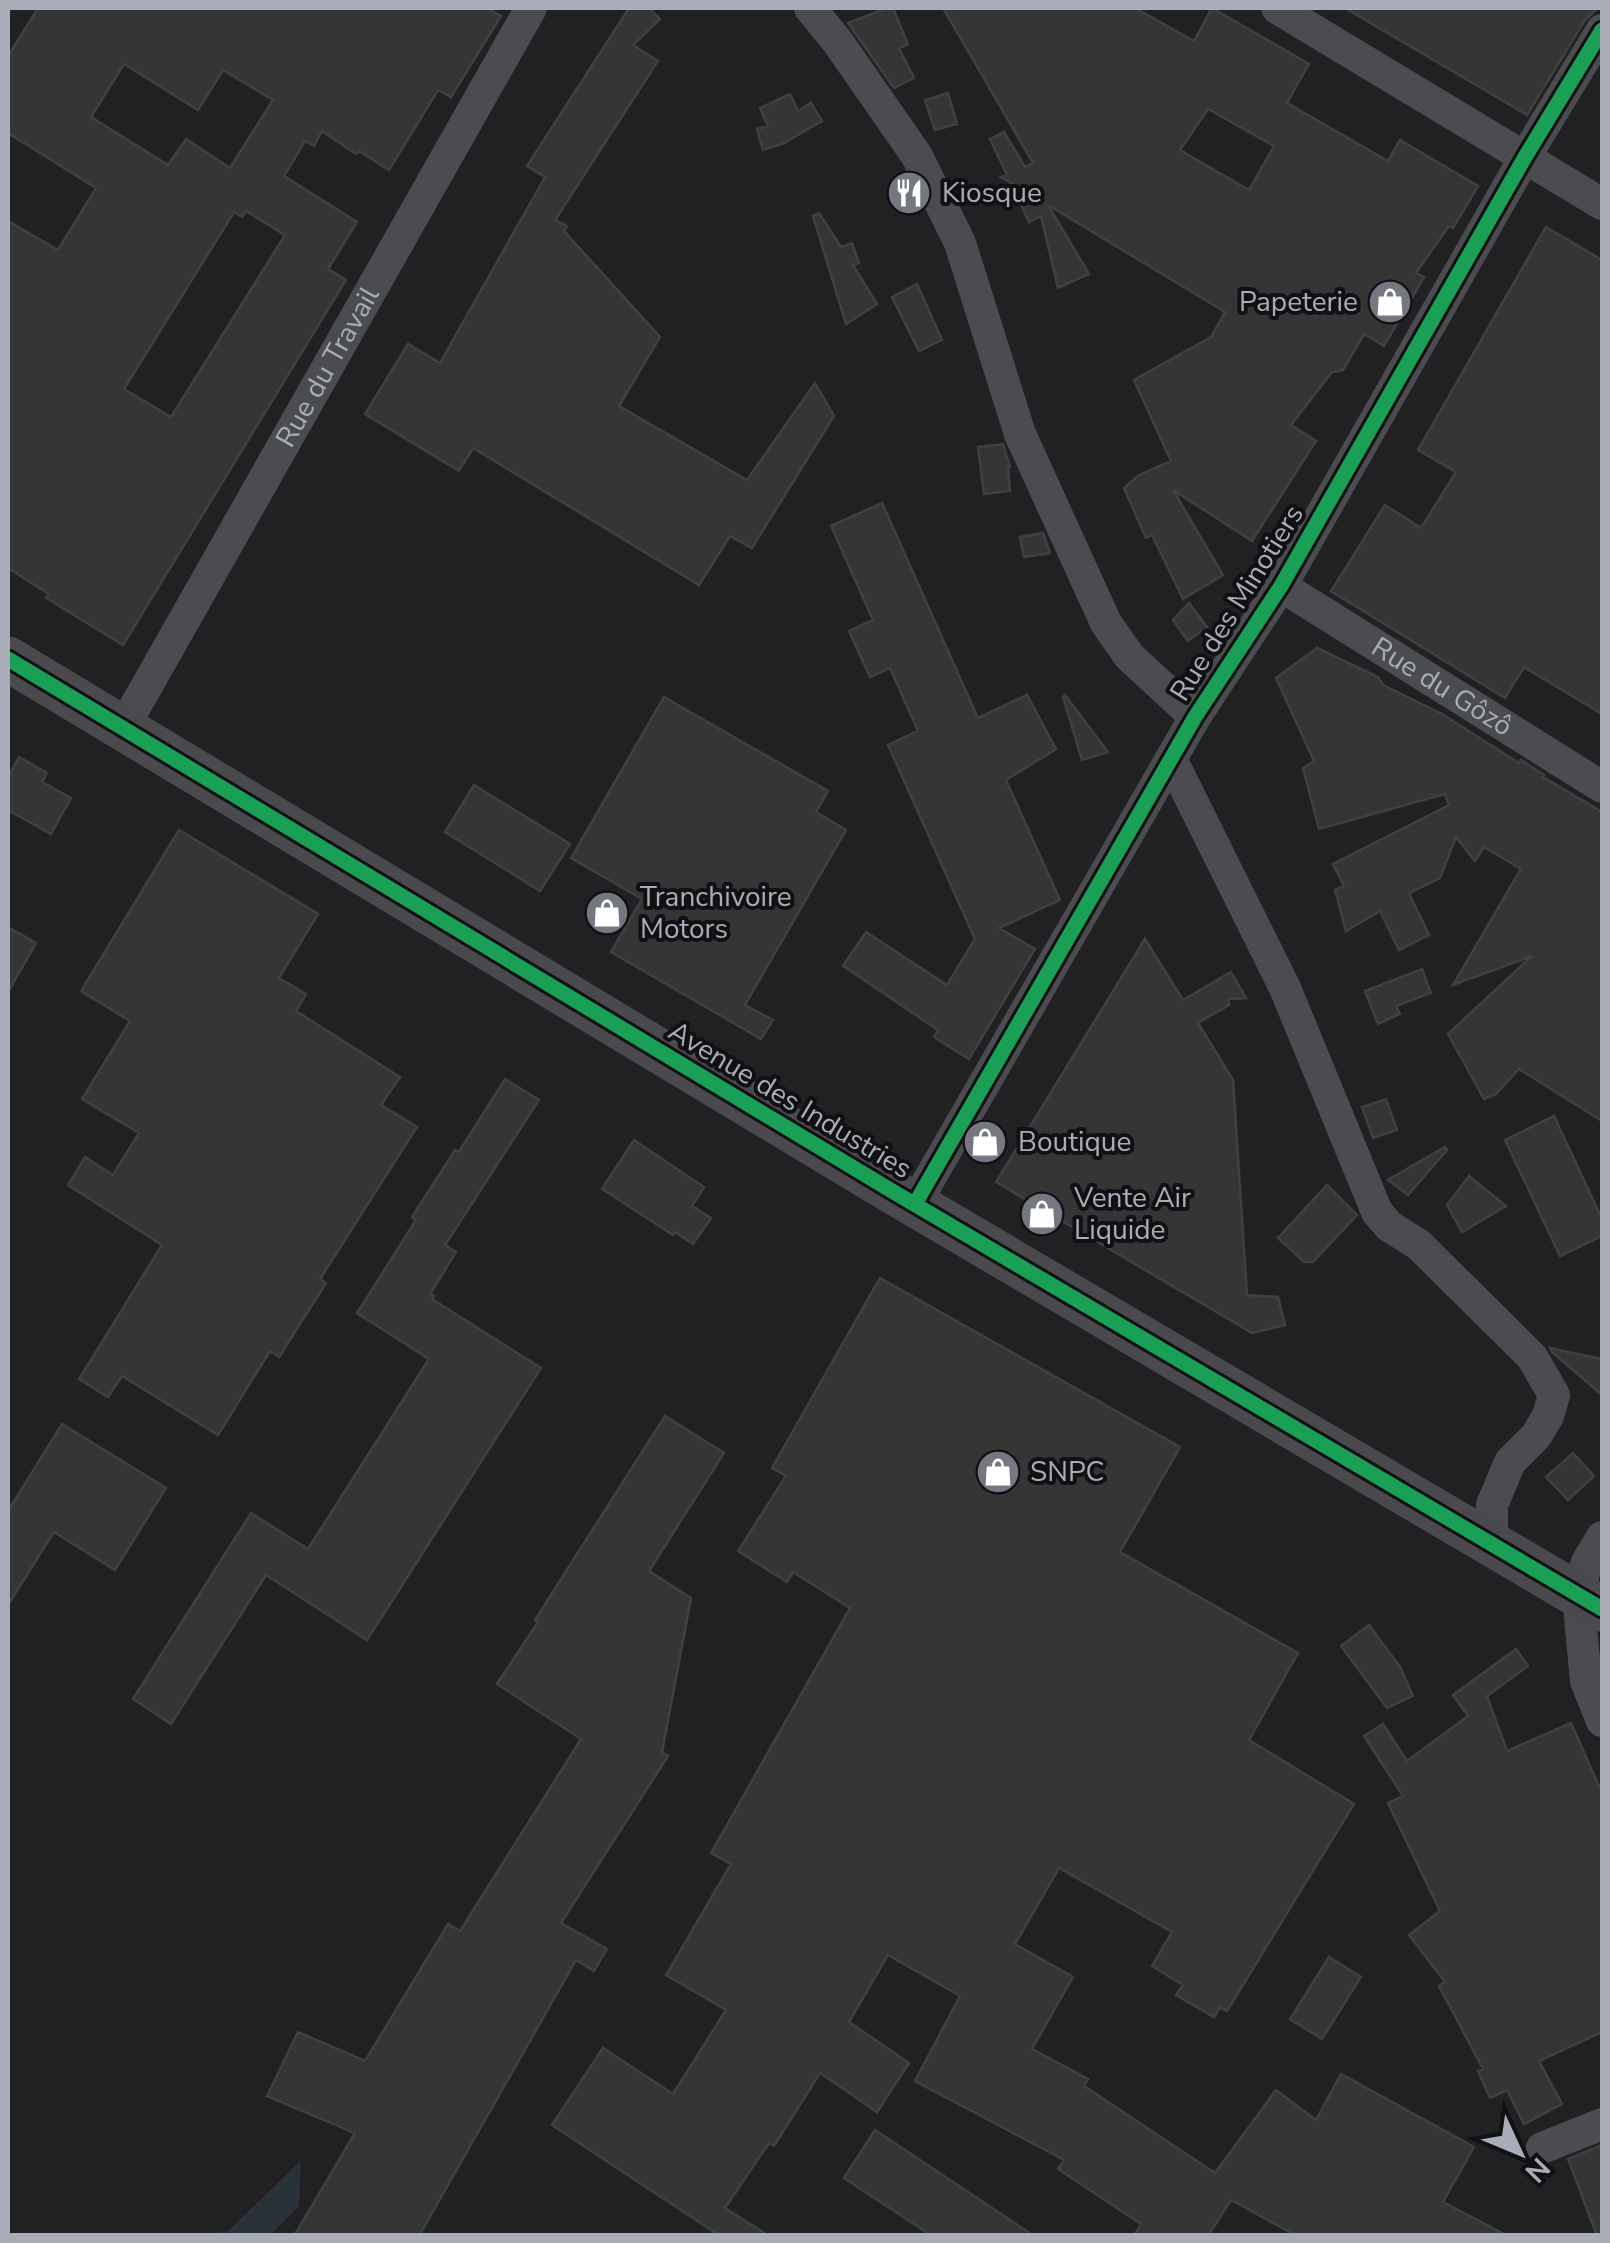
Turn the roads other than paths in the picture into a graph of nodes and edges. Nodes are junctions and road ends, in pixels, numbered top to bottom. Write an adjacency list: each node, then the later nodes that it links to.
1 (531, 8): 10 (street, Rue du Travail)
2 (810, 8): 9 (street)
3 (1277, 8): 5 (street)
4 (1602, 30): 5 (street, Rue des Minotiers)
5 (1525, 157): 6 (street); 7 (street, Rue des Minotiers)
6 (1602, 204)
7 (1282, 586): 9 (street, Rue des Minotiers); 12 (street, Rue du Gôzô)
8 (8, 659): 10 (street, Avenue des Industries)
9 (1195, 717): 11 (street, Rue des Minotiers)
10 (123, 728): 13 (street, Avenue des Industries)
11 (1170, 759): 13 (street, Rue des Minotiers); 15 (street)
12 (1602, 787)
13 (915, 1204): 15 (street, Avenue des Industries)
14 (1602, 1538): 16 (street)
15 (1492, 1544): 16 (street, Avenue des Industries)
16 (1590, 1602): 17 (street)
17 (1602, 1721)
18 (1602, 2124): 19 (street)
19 (1542, 2148)

